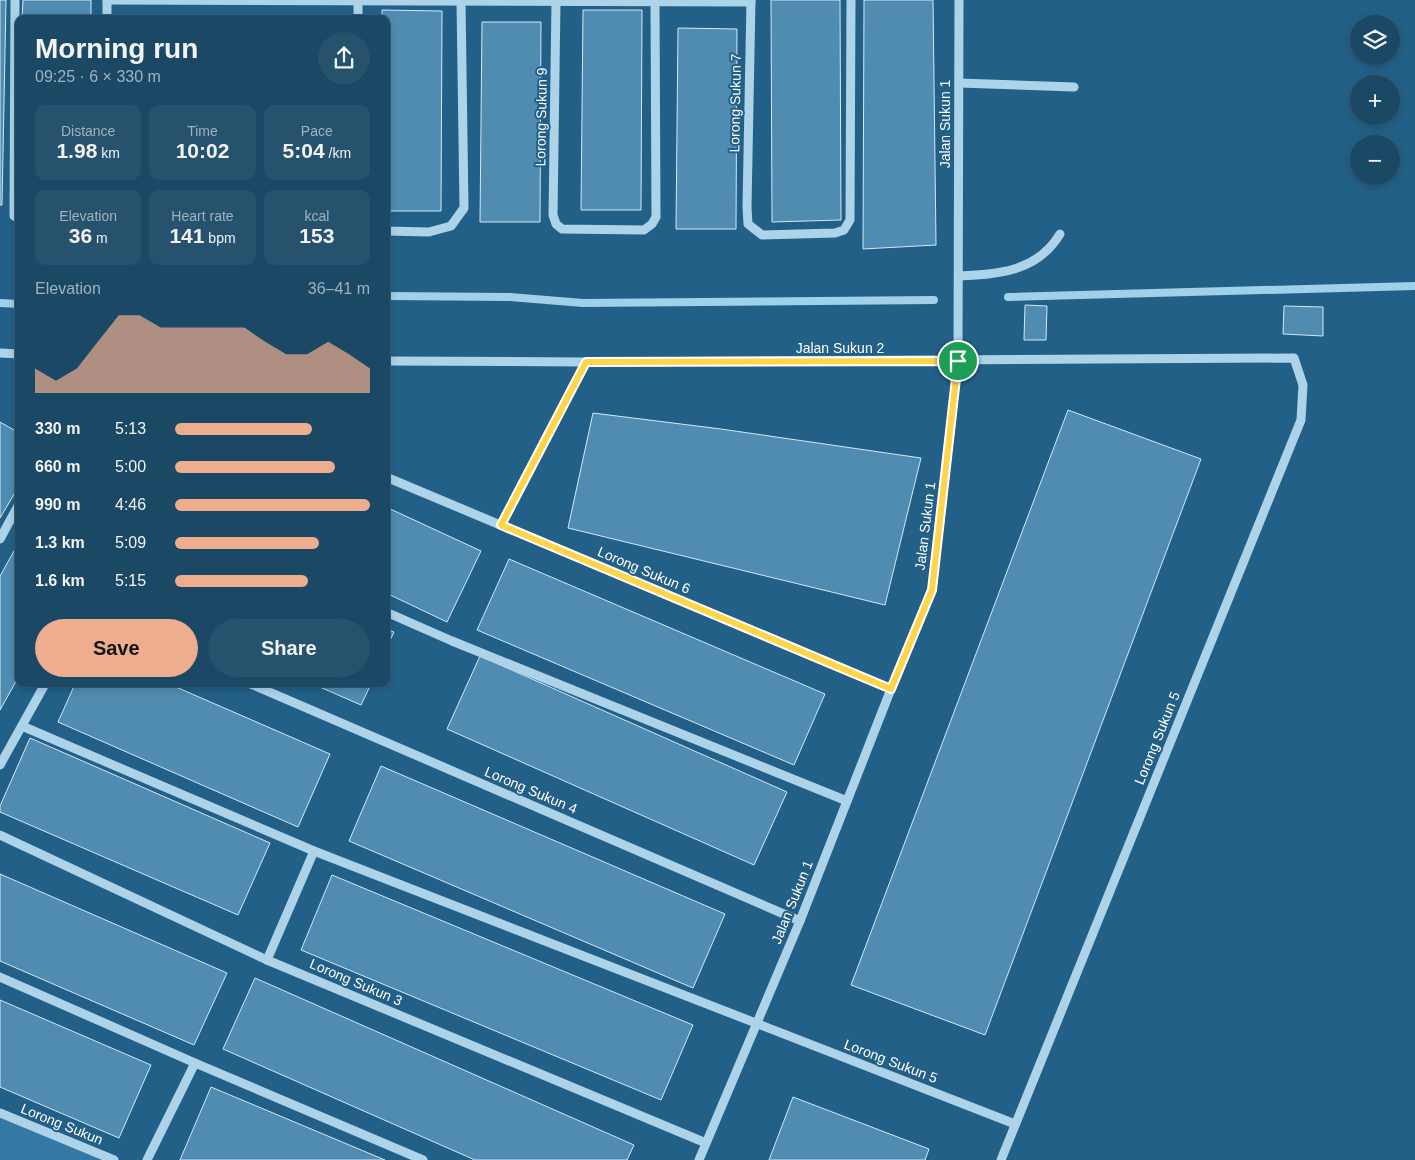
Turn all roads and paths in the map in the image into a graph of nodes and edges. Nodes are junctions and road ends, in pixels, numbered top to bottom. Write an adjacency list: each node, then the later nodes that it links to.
1 (15, 0): 14 (street)
2 (107, 0): 5 (street); 10 (street)
3 (851, 0): 8 (street, Lorong Sukun 7)
4 (959, 0): 12 (street, Jalan Sukun 1)
5 (358, 1): 6 (street); 11 (street)
6 (461, 1): 7 (street); 15 (street)
7 (556, 1): 9 (street); 9 (street, Lorong Sukun 9)
8 (751, 1): 9 (street)
9 (655, 2)
10 (107, 15)
11 (358, 15)
12 (959, 83): 13 (street); 17 (street, Jalan Sukun 1)
13 (1074, 87)
14 (15, 217)
15 (390, 232)
16 (1060, 234): 17 (street)
17 (958, 276): 22 (street, Jalan Sukun 1)
18 (0, 353): 19 (street)
19 (15, 354)
20 (1294, 358): 22 (street, Jalan Sukun 2); 43 (street, Lorong Sukun 5)
21 (390, 361): 23 (street, Jalan Sukun 2)
22 (958, 361): 23 (street, Jalan Sukun 2); 31 (street, Jalan Sukun 1)
23 (586, 362): 26 (street)
24 (390, 479): 26 (street, Lorong Sukun 6)
25 (15, 511): 27 (street)
26 (501, 525): 31 (street, Lorong Sukun 6)
27 (0, 539)
28 (390, 614): 34 (street)
29 (43, 687): 32 (street)
30 (258, 687): 37 (street, Lorong Sukun 4)
31 (891, 689): 34 (street, Jalan Sukun 1)
32 (22, 726): 33 (street); 36 (street, Lorong Sukun 5)
33 (0, 765)
34 (847, 801): 37 (street, Jalan Sukun 1)
35 (0, 836): 38 (street, Lorong Sukun 3)
36 (314, 851): 38 (street); 40 (street, Lorong Sukun 5)
37 (800, 921): 40 (street, Jalan Sukun 1)
38 (267, 960): 44 (street, Lorong Sukun 3)
39 (0, 977): 41 (street)
40 (757, 1023): 43 (street, Lorong Sukun 5); 44 (street, Jalan Sukun 1)
41 (195, 1063): 46 (street); 47 (street)
42 (0, 1113): 45 (street, Lorong Sukun)
43 (1015, 1124): 49 (street, Lorong Sukun 5)
44 (706, 1143): 48 (street, Jalan Sukun 1)
45 (114, 1160)
46 (147, 1160)
47 (423, 1160)
48 (699, 1160)
49 (1001, 1160)

